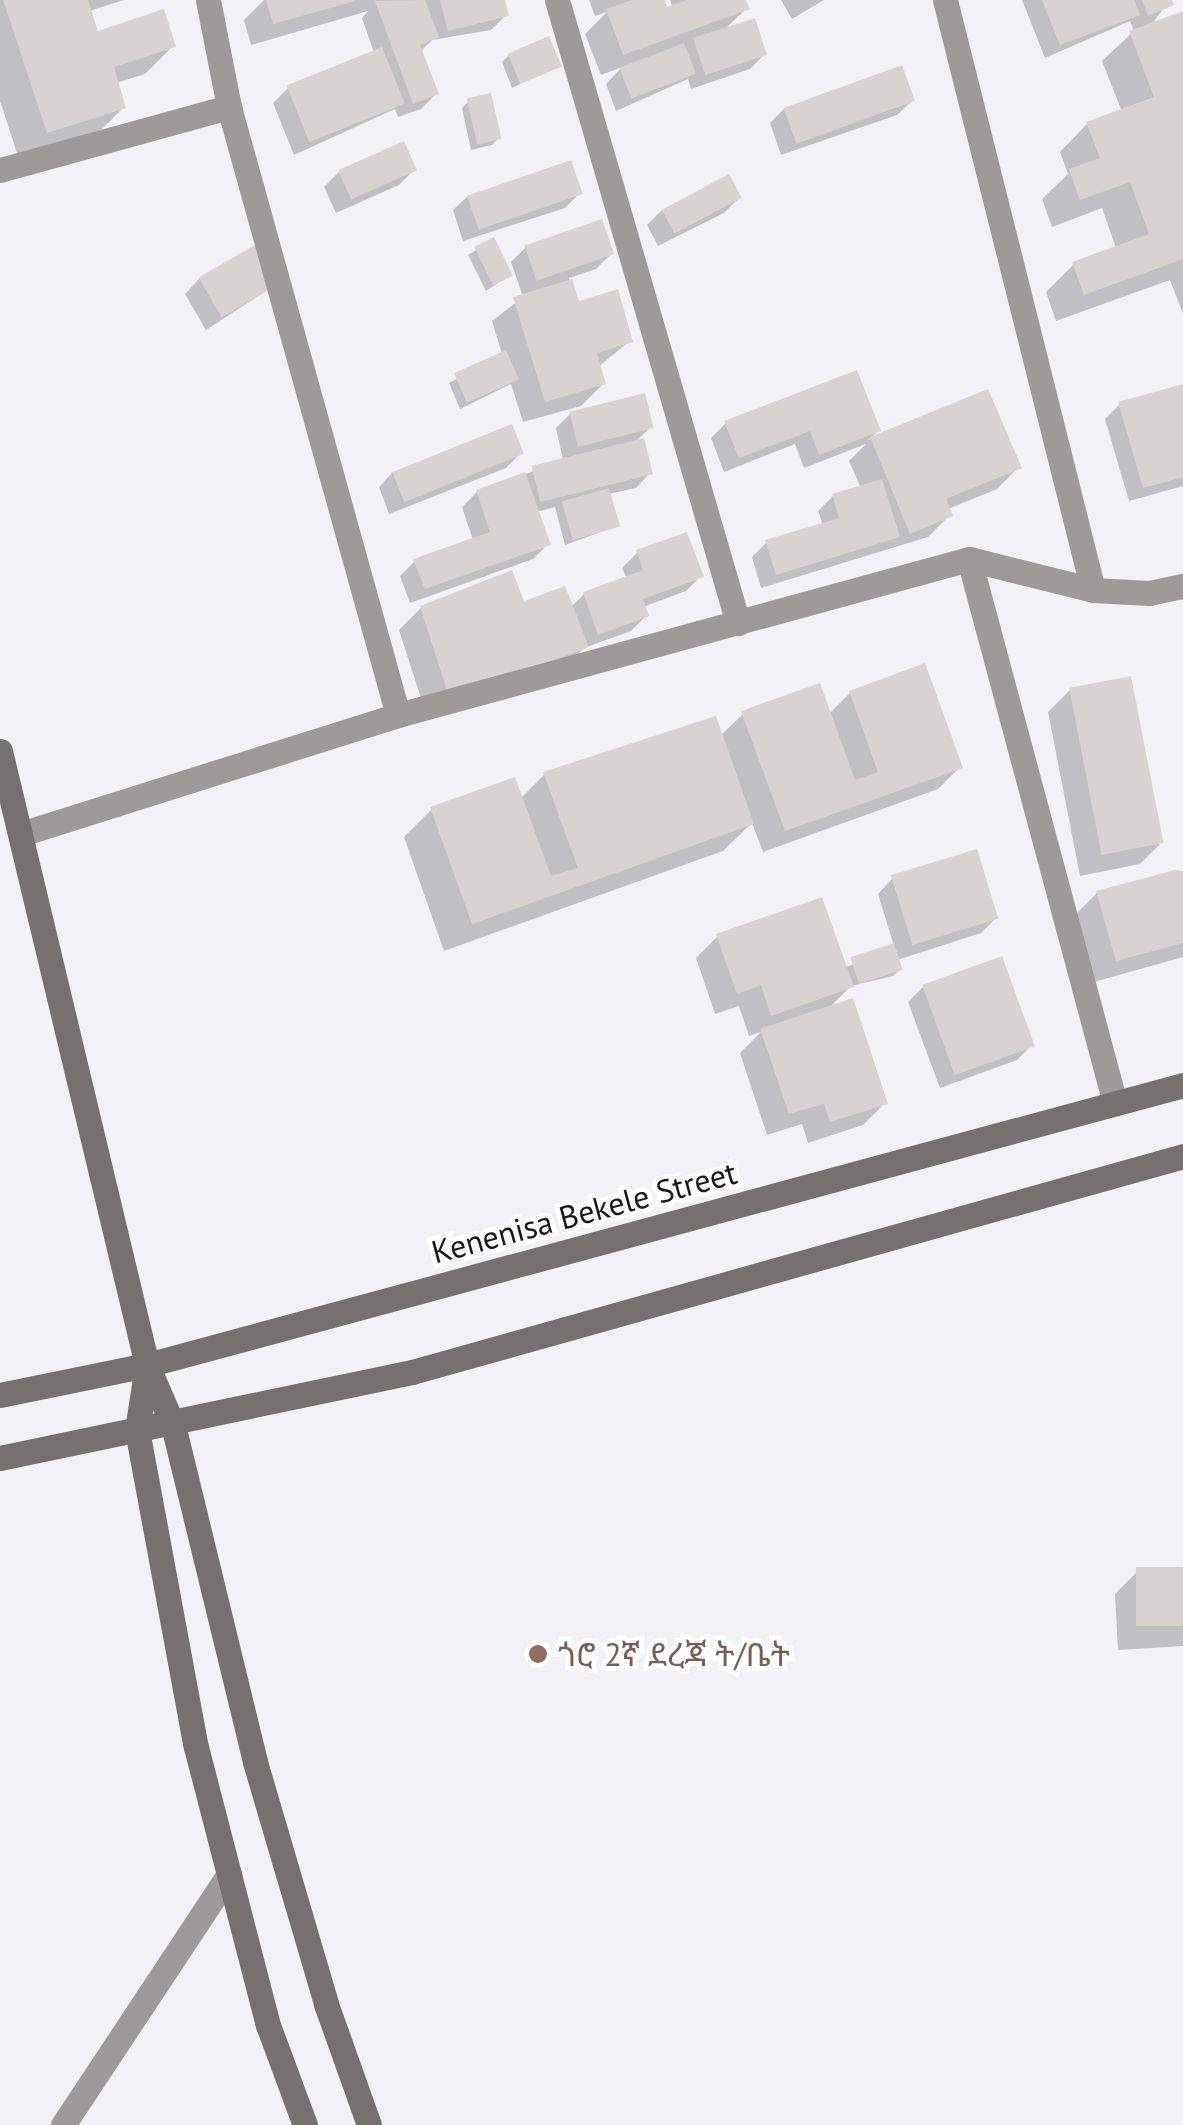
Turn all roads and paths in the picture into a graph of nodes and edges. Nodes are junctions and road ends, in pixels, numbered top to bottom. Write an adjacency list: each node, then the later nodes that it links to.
1 (208, 0): 4 (street)
2 (557, 0): 9 (street)
3 (945, 0): 8 (street)
4 (229, 107): 5 (street); 10 (street)
5 (0, 170)
6 (969, 559): 8 (street); 9 (street); 14 (street)
7 (1183, 586): 8 (street)
8 (1093, 590)
9 (738, 624): 10 (street)
10 (398, 715): 12 (street)
11 (0, 751): 12 (main road)
12 (24, 834): 16 (main road)
13 (1183, 1085): 14 (main road, Kenenisa Bekele Street)
14 (1115, 1103): 16 (main road, Kenenisa Bekele Street)
15 (1183, 1156): 18 (main road)
16 (147, 1365): 17 (main road, Kenenisa Bekele Street); 18 (main road); 19 (main road)
17 (0, 1395)
18 (173, 1425): 19 (main road); 24 (main road)
19 (137, 1430): 20 (main road); 21 (main road)
20 (0, 1458)
21 (229, 1874): 22 (street); 23 (main road)
22 (63, 2125)
23 (305, 2125)
24 (369, 2125)

